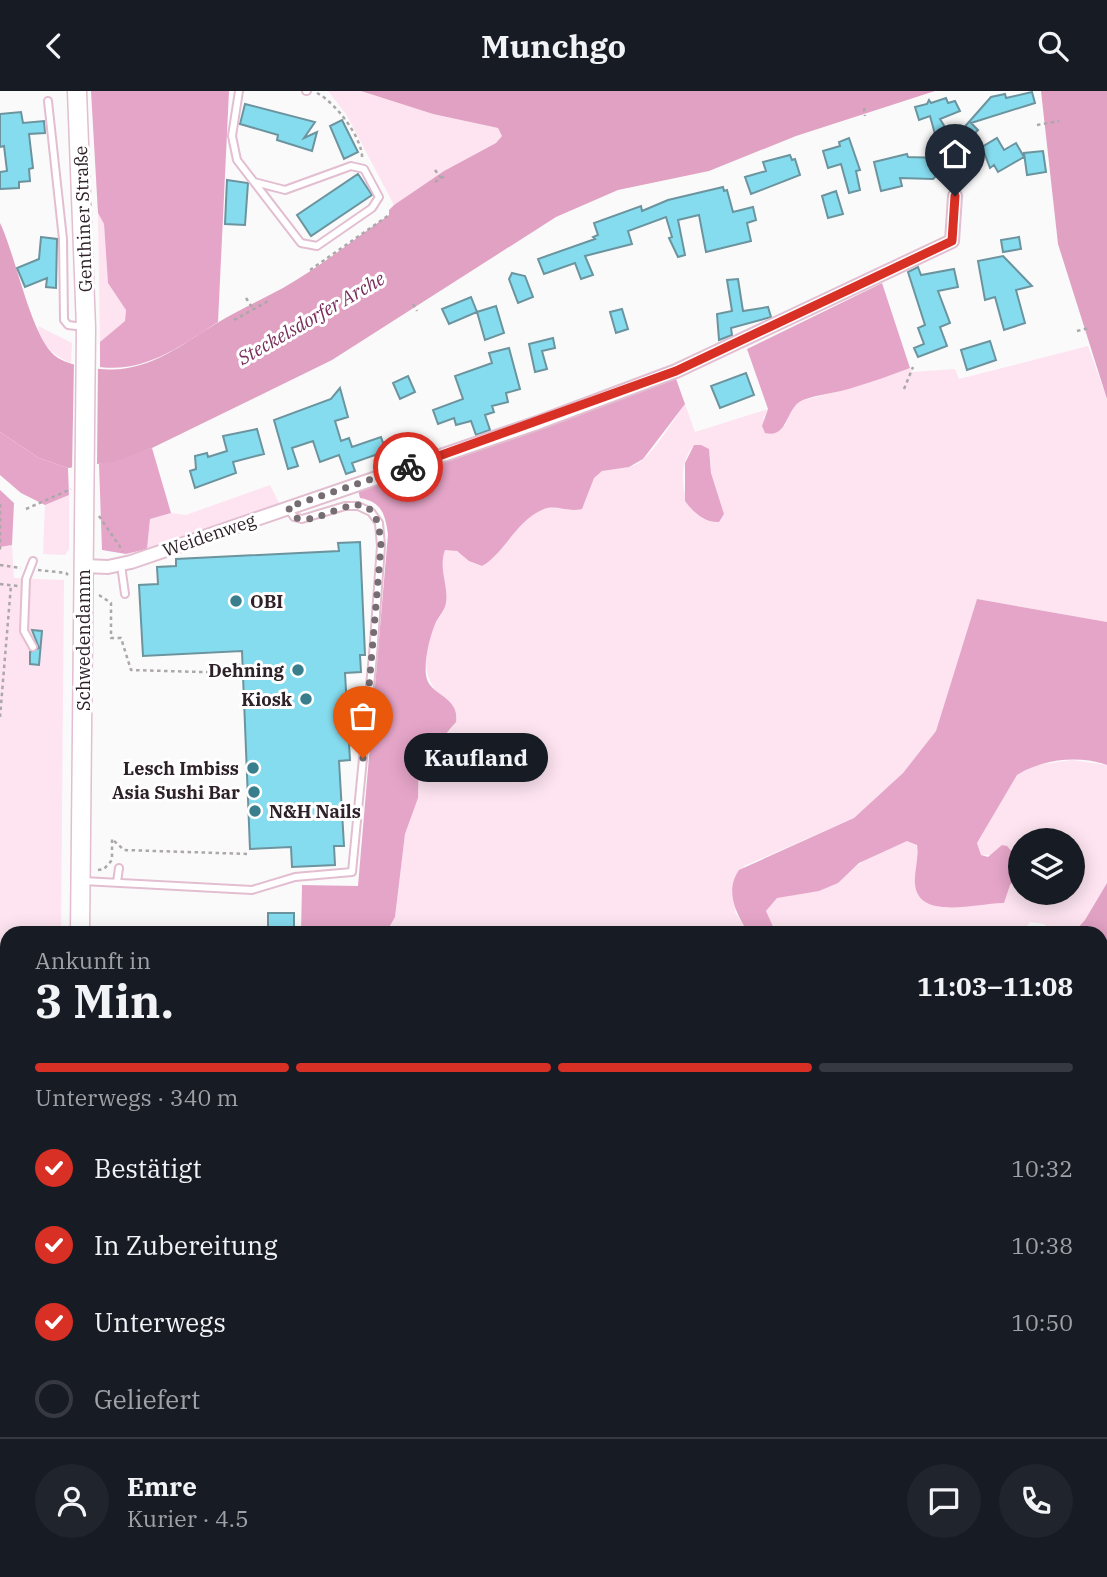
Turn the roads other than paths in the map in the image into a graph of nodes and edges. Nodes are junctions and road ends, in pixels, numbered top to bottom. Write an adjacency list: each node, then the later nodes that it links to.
1 (77, 91): 6 (main road, Genthiner Straße)
2 (239, 91): 4 (lane)
3 (48, 101): 6 (lane)
4 (254, 182): 4 (lane)
5 (955, 196): 8 (street, Weidenweg)
6 (86, 328): 7 (main road, Genthiner Straße)
7 (86, 347): 11 (main road, Schwedendamm)
8 (288, 507): 10 (street, Weidenweg); 16 (lane)
9 (33, 561): 13 (lane)
10 (126, 564): 11 (street, Weidenweg); 12 (lane)
11 (84, 566): 15 (main road, Schwedendamm)
12 (125, 594)
13 (33, 647)
14 (119, 868): 16 (lane)
15 (81, 881): 16 (lane); 17 (main road, Schwedendamm)
16 (117, 882)
17 (80, 926)

